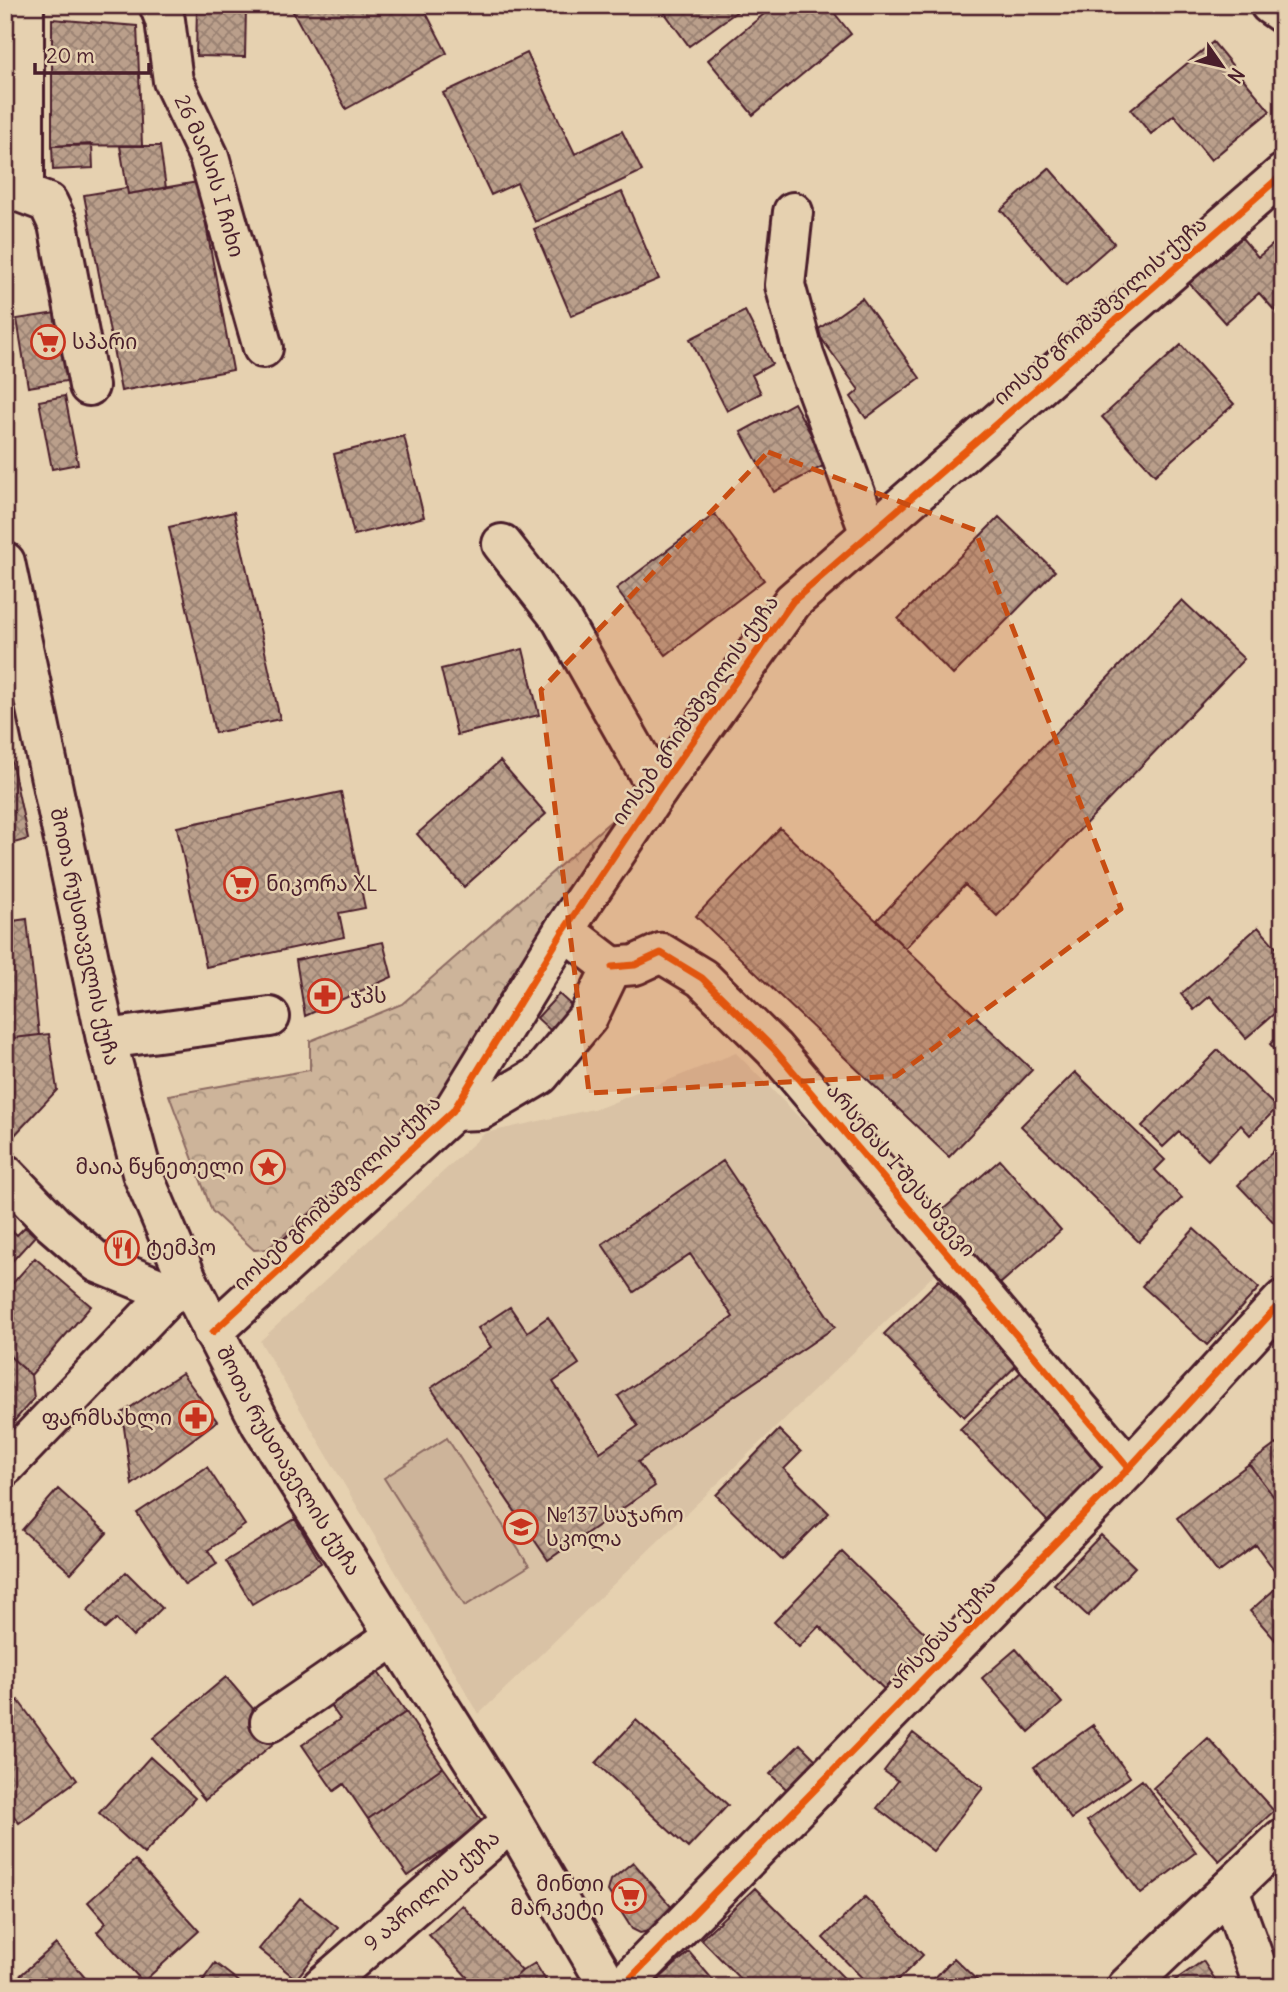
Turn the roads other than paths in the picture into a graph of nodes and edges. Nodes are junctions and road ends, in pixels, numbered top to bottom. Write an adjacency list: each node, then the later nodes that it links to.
1 (24, 5): 6 (street)
2 (159, 5): 8 (street, 26 მაისის I ჩიხი)
3 (1270, 5): 4 (street)
4 (1283, 14)
5 (1282, 175): 10 (street, იოსებ გრიშაშვილის ქუჩა)
6 (15, 195): 9 (street)
7 (793, 212): 10 (street)
8 (263, 348)
9 (89, 386)
10 (870, 534): 14 (street, იოსებ გრიშაშვილის ქუჩა)
11 (502, 544): 14 (street)
12 (5, 562): 13 (street, შოთა რუსთაველის ქუჩა)
13 (12, 638): 18 (street, შოთა რუსთაველის ქუჩა)
14 (658, 790): 15 (street, იოსებ გრიშაშვილის ქუჩა)
15 (564, 930): 16 (street); 19 (street, იოსებ გრიშაშვილის ქუჩა)
16 (612, 967): 19 (street); 25 (street, არსენას I შესახვევი)
17 (270, 1017): 18 (street)
18 (106, 1039): 21 (street, შოთა რუსთაველის ქუჩა)
19 (453, 1111): 23 (street, იოსებ გრიშაშვილის ქუჩა)
20 (5, 1174): 21 (street)
21 (180, 1287): 23 (street, შოთა რუსთაველის ქუჩა); 24 (street)
22 (1283, 1300): 25 (street, არსენას ქუჩა)
23 (213, 1332): 26 (street, შოთა რუსთაველის ქუჩა)
24 (5, 1466)
25 (1129, 1468): 33 (street, არსენას ქუჩა)
26 (395, 1636): 27 (street); 28 (street, შოთა რუსთაველის ქუჩა)
27 (270, 1722)
28 (512, 1822): 31 (street, 9 აპრილის ქუჩა); 32 (street, შოთა რუსთაველის ქუჩა)
29 (1283, 1838): 30 (street)
30 (1229, 1890): 34 (street); 35 (street)
31 (321, 1987)
32 (609, 1987)
33 (622, 1987)
34 (1127, 1987)
35 (1264, 1987)

